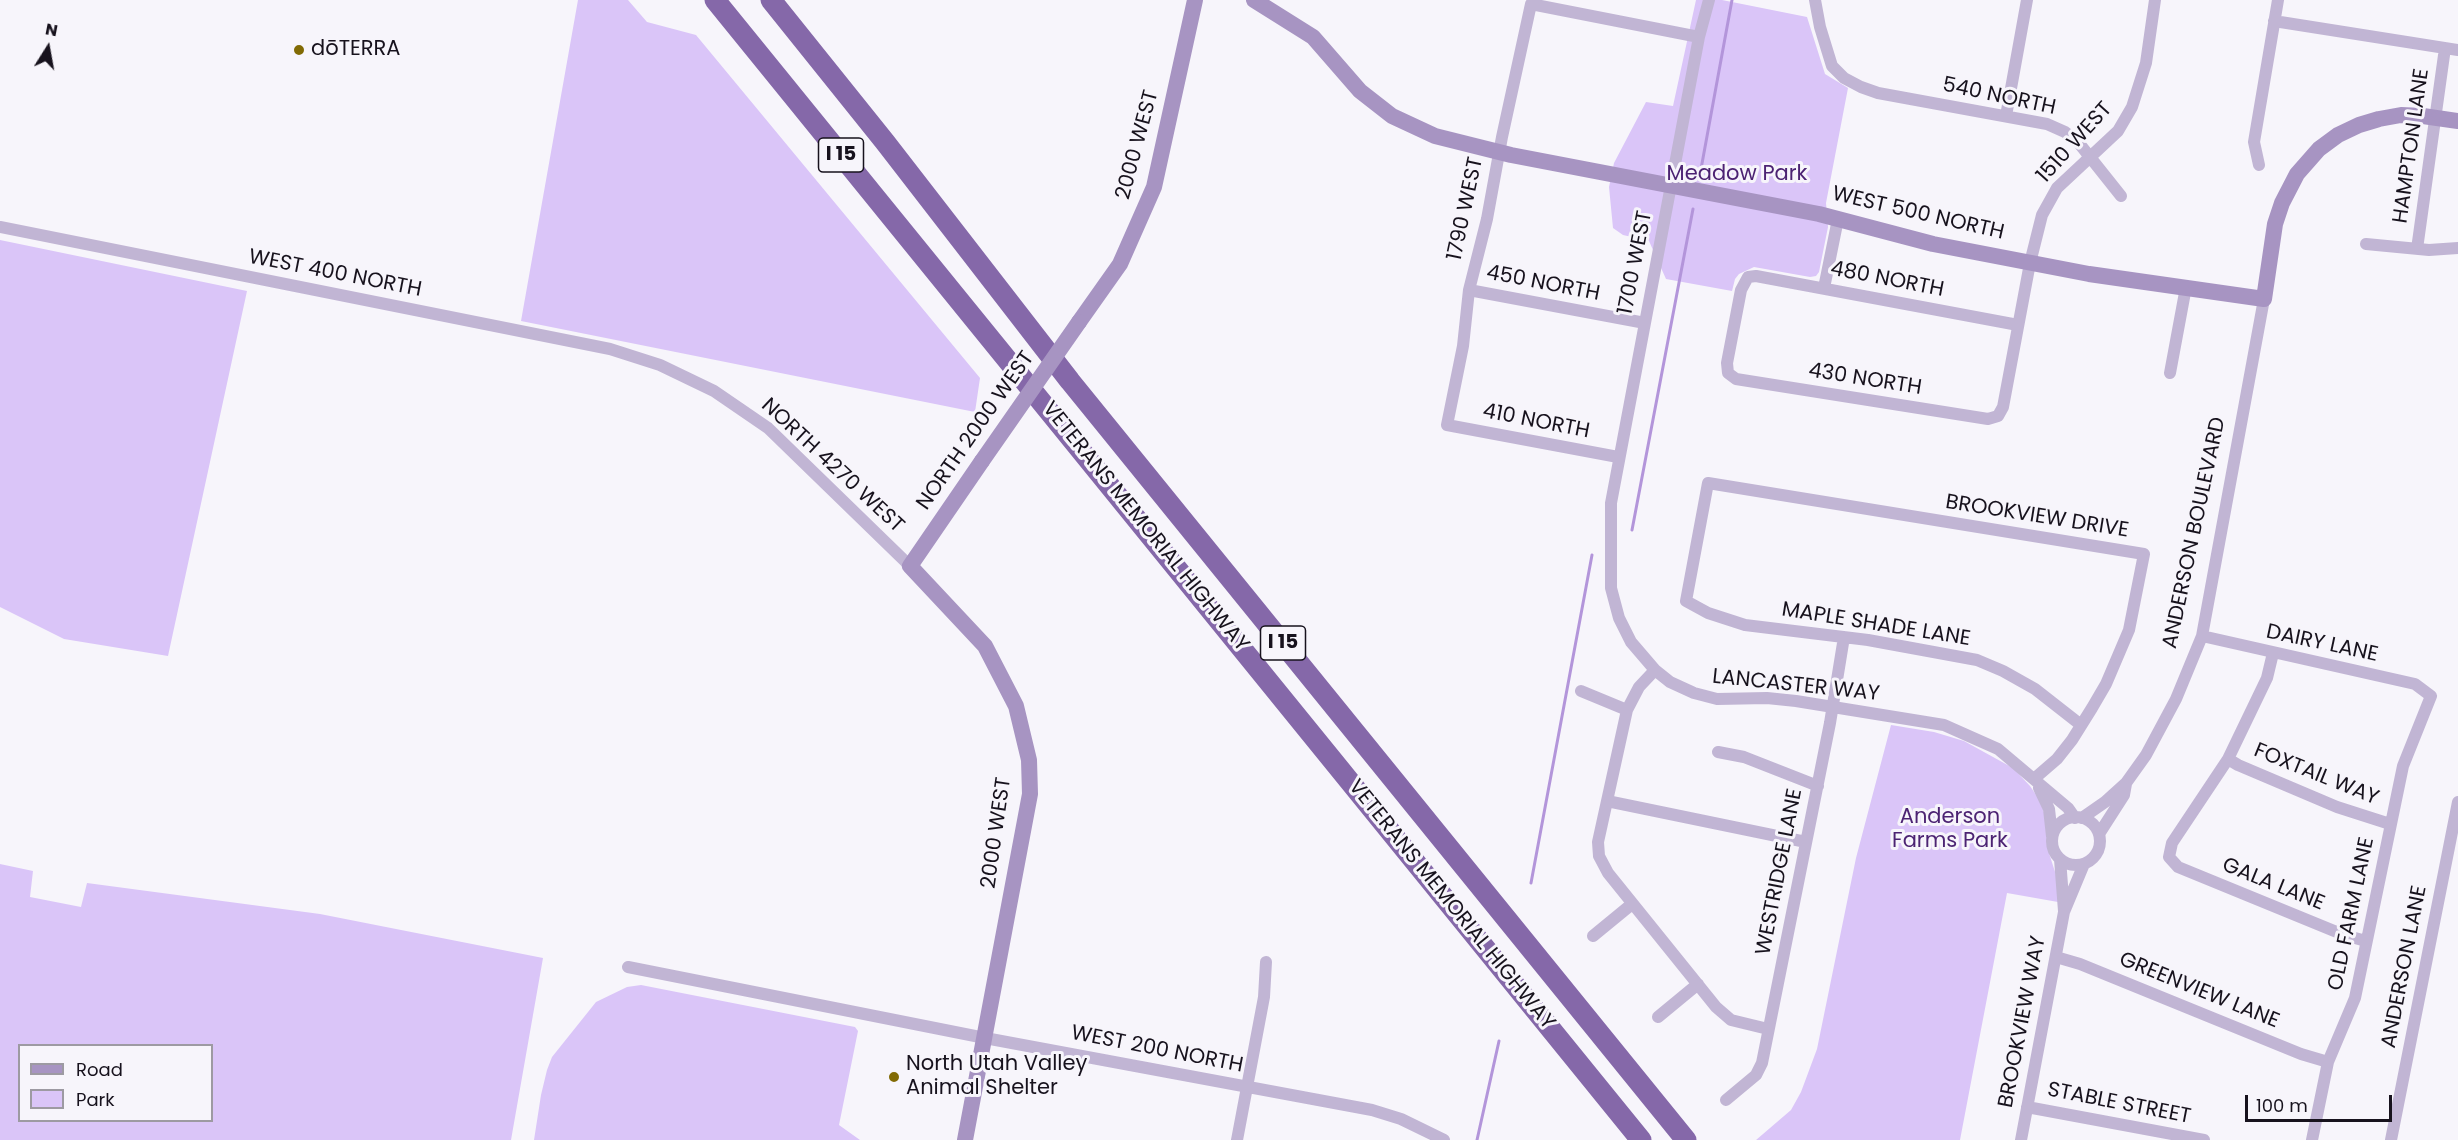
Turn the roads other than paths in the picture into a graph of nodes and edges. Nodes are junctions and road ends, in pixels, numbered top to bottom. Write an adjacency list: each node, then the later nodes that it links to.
1 (715, 0): 85 (highway, VETERANS MEMORIAL HIGHWAY / I 15)
2 (771, 0): 86 (highway, VETERANS MEMORIAL HIGHWAY / I 15)
3 (1195, 0): 32 (street, 2000 WEST)
4 (1254, 0): 17 (street, WEST 500 NORTH)
5 (1709, 0): 11 (street, 1700 WEST)
6 (1815, 0): 13 (street, 540 NORTH)
7 (2027, 0): 13 (street)
8 (2155, 0): 18 (street, 1510 WEST)
9 (2278, 0): 10 (street)
10 (2274, 21): 12 (street); 19 (street)
11 (1699, 37): 17 (street, 1790 WEST); 20 (street, 1700 WEST)
12 (2452, 49): 15 (street, HAMPTON LANE)
13 (2006, 117): 18 (street, 540 NORTH)
14 (2458, 121): 15 (street, ANDERSON BOULEVARD)
15 (2434, 123): 16 (street, ANDERSON BOULEVARD); 26 (street, HAMPTON LANE); 31 (street, ANDERSON BOULEVARD)
16 (2458, 132)
17 (1499, 152): 20 (street, WEST 500 NORTH); 30 (street, 1790 WEST)
18 (2089, 156): 21 (street, 540 NORTH); 27 (street, 1510 WEST)
19 (2259, 165)
20 (1671, 187): 22 (street, WEST 500 NORTH); 33 (street, 1700 WEST)
21 (2121, 196)
22 (1838, 219): 27 (street, WEST 500 NORTH); 29 (street)
23 (0, 227): 35 (street, WEST 400 NORTH)
24 (2366, 244): 26 (street)
25 (2458, 248): 26 (street)
26 (2417, 249)
27 (2030, 262): 28 (street, WEST 500 NORTH); 34 (street, 1510 WEST)
28 (2186, 287): 31 (street, WEST 500 NORTH); 37 (street)
29 (1824, 288): 34 (street, 480 NORTH); 36 (street, 480 NORTH)
30 (1468, 290): 33 (street, 450 NORTH); 39 (street, 1790 WEST)
31 (2264, 299): 44 (street, ANDERSON BOULEVARD)
32 (1079, 322): 42 (street, NORTH 2000 WEST, bridge)
33 (1645, 323): 40 (street, 1700 WEST)
34 (2018, 325): 38 (street, 1510 WEST)
35 (660, 365): 42 (street, NORTH 4270 WEST)
36 (1728, 373): 38 (street, 430 NORTH)
37 (2170, 373)
38 (1998, 416)
39 (1447, 425): 40 (street, 410 NORTH)
40 (1618, 457): 41 (street, 1700 WEST)
41 (1610, 535): 47 (street, LANCASTER WAY)
42 (910, 566): 77 (street, 2000 WEST)
43 (1686, 601): 45 (street, MAPLE SHADE LANE); 52 (street, BROOKVIEW DRIVE)
44 (2202, 636): 46 (street, DAIRY LANE); 56 (street, ANDERSON BOULEVARD)
45 (1844, 637): 50 (street, WESTRIDGE LANE); 52 (street, MAPLE SHADE LANE)
46 (2273, 653): 49 (street, DAIRY LANE); 54 (street)
47 (1655, 670): 50 (street, LANCASTER WAY); 51 (street)
48 (1581, 691): 51 (street)
49 (2430, 696): 61 (street, OLD FARM LANE)
50 (1833, 706): 55 (street, LANCASTER WAY); 57 (street, WESTRIDGE LANE)
51 (1627, 710): 58 (street)
52 (2081, 725): 55 (street, BROOKVIEW DRIVE)
53 (1718, 752): 57 (street)
54 (2228, 759): 61 (street, FOXTAIL WAY); 70 (street, GALA LANE)
55 (2035, 778): 60 (street, LANCASTER WAY); 63 (street, LANCASTER WAY)
56 (2126, 783): 60 (street, ANDERSON BOULEVARD); 62 (street, ANDERSON BOULEVARD)
57 (1818, 786): 64 (street, WESTRIDGE LANE)
58 (1607, 801): 64 (street); 67 (street)
59 (2458, 802): 90 (street, ANDERSON LANE)
60 (2079, 818): 62 (street); 63 (street)
61 (2390, 824): 70 (street, OLD FARM LANE)
62 (2099, 834): 66 (street)
63 (2052, 838): 65 (street)
64 (1806, 842): 76 (street, WESTRIDGE LANE)
65 (2060, 859): 66 (street); 68 (street, BROOKVIEW WAY)
66 (2084, 864): 68 (street, BROOKVIEW WAY)
67 (1632, 904): 69 (street); 74 (street)
68 (2064, 912): 71 (street, BROOKVIEW WAY)
69 (1593, 936)
70 (2366, 941): 78 (street, OLD FARM LANE)
71 (2056, 957): 78 (street, GREENVIEW LANE); 81 (street, BROOKVIEW WAY)
72 (1266, 962): 79 (street)
73 (628, 967): 77 (street, WEST 200 NORTH)
74 (1698, 984): 75 (street); 76 (street)
75 (1658, 1017)
76 (1768, 1029): 80 (street, WESTRIDGE LANE)
77 (985, 1038): 79 (street, WEST 200 NORTH); 82 (street, 2000 WEST)
78 (2328, 1062): 89 (street, OLD FARM LANE)
79 (1247, 1087): 83 (street); 84 (street, WEST 200 NORTH)
80 (1725, 1100)
81 (2027, 1107): 87 (street, BROOKVIEW WAY); 88 (street, STABLE STREET)
82 (965, 1140)
83 (1237, 1140)
84 (1444, 1140)
85 (1641, 1140)
86 (1686, 1140)
87 (2021, 1140)
88 (2204, 1140)
89 (2312, 1140)
90 (2391, 1140)

